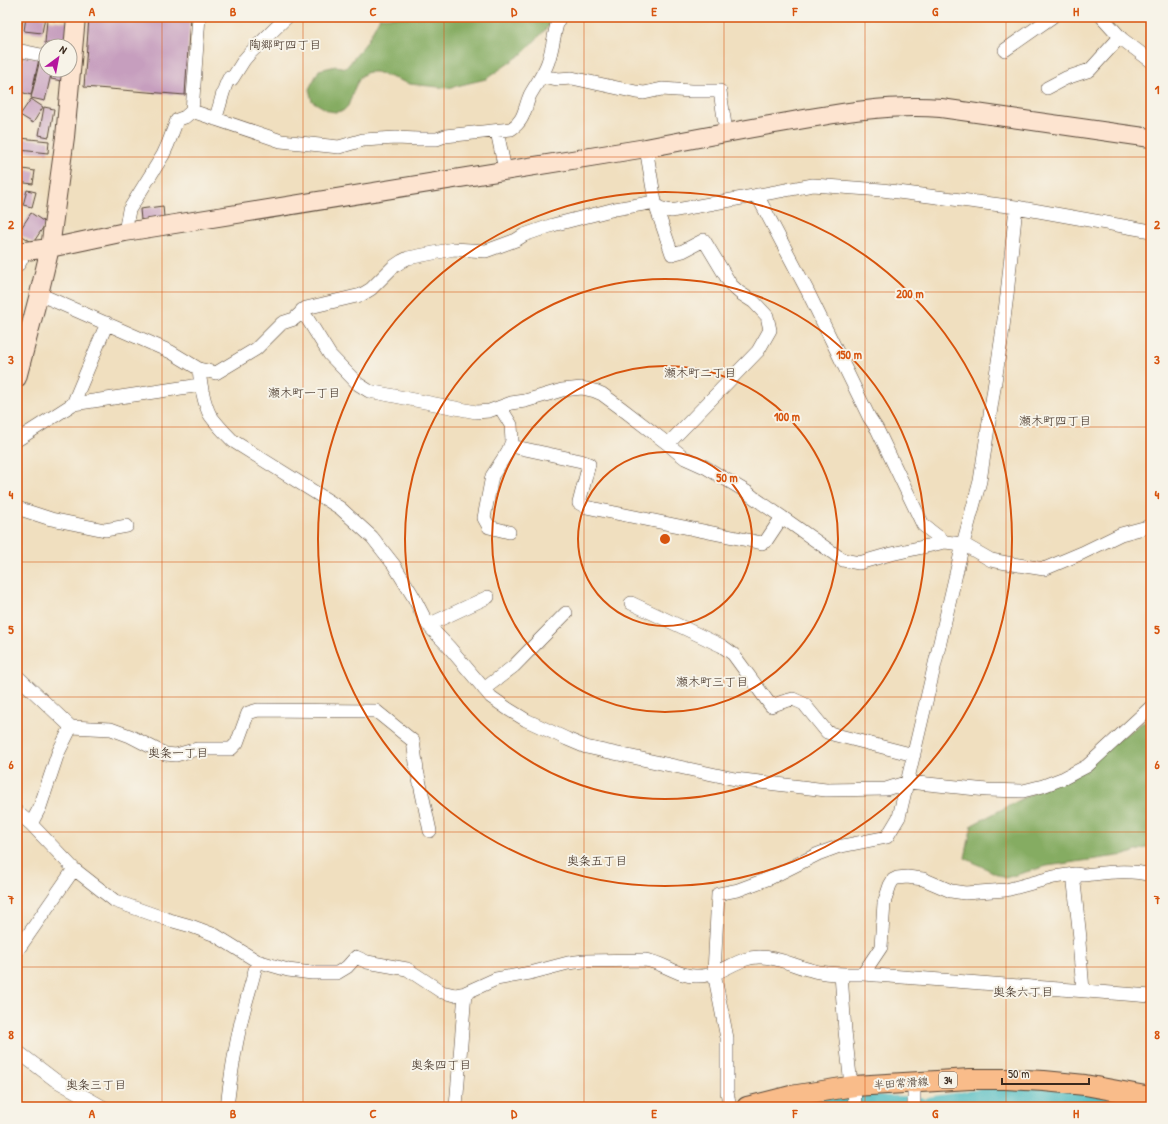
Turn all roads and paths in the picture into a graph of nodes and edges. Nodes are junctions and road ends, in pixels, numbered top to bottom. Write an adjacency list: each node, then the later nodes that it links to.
1 (76, 17): 8 (street)
2 (200, 17): 16 (street)
3 (287, 17): 17 (street)
4 (559, 17): 13 (street)
5 (1052, 17): 10 (street)
6 (1102, 17): 7 (street)
7 (1120, 37): 12 (street); 15 (street)
8 (74, 38)
9 (17, 50): 11 (street)
10 (1005, 50)
11 (38, 54)
12 (1151, 60)
13 (542, 76): 18 (street); 19 (street)
14 (70, 78): 28 (street)
15 (1048, 88)
16 (192, 111): 17 (street); 27 (street)
17 (216, 118): 18 (street)
18 (497, 131): 22 (street)
19 (726, 132): 20 (street); 21 (street)
20 (1151, 138)
21 (646, 148): 22 (street); 24 (street)
22 (505, 170): 27 (street)
23 (757, 195): 24 (street); 25 (street); 46 (street)
24 (655, 204): 31 (street); 39 (street)
25 (1016, 207): 26 (street); 47 (street)
26 (1151, 231)
27 (125, 232): 28 (street)
28 (50, 248): 29 (street); 30 (street)
29 (20, 256)
30 (40, 294): 32 (street); 34 (street)
31 (302, 310): 33 (street); 37 (street)
32 (107, 324): 33 (street); 36 (street)
33 (199, 369): 35 (street)
34 (17, 378)
35 (201, 385): 36 (street); 51 (street)
36 (73, 404): 38 (street)
37 (500, 407): 39 (street); 40 (street)
38 (17, 440)
39 (668, 444): 42 (street)
40 (511, 446): 42 (street); 45 (street)
41 (17, 508): 43 (street)
42 (782, 517): 46 (street)
43 (127, 526)
44 (1151, 526): 47 (street)
45 (509, 532)
46 (945, 542): 47 (street)
47 (963, 544): 56 (street)
48 (488, 597): 51 (street)
49 (631, 602): 56 (street)
50 (566, 612): 53 (street)
51 (428, 625): 53 (street)
52 (17, 676): 55 (street)
53 (484, 689): 57 (street)
54 (1151, 707): 57 (street)
55 (71, 727): 59 (street); 60 (street)
56 (914, 755): 57 (street)
57 (908, 782): 66 (street)
58 (17, 812): 59 (street)
59 (31, 824): 61 (street)
60 (430, 831)
61 (74, 869): 64 (street); 65 (street)
62 (1075, 874): 63 (street); 68 (street); 69 (street)
63 (1151, 875)
64 (17, 951)
65 (258, 961): 70 (street); 77 (street)
66 (714, 973): 67 (street); 70 (street); 79 (street)
67 (841, 974): 68 (street); 74 (street)
68 (863, 974): 69 (street)
69 (1083, 990): 71 (street)
70 (465, 992): 78 (street)
71 (1151, 996)
72 (17, 1051): 76 (street)
73 (914, 1094): 74 (main road, 半田常滑線 / 34); 75 (main road, 半田常滑線 / 34)
74 (854, 1097): 80 (main road, 半田常滑線 / 34)
75 (1151, 1097)
76 (104, 1107)
77 (227, 1107)
78 (456, 1107)
79 (730, 1107)
80 (747, 1107)

